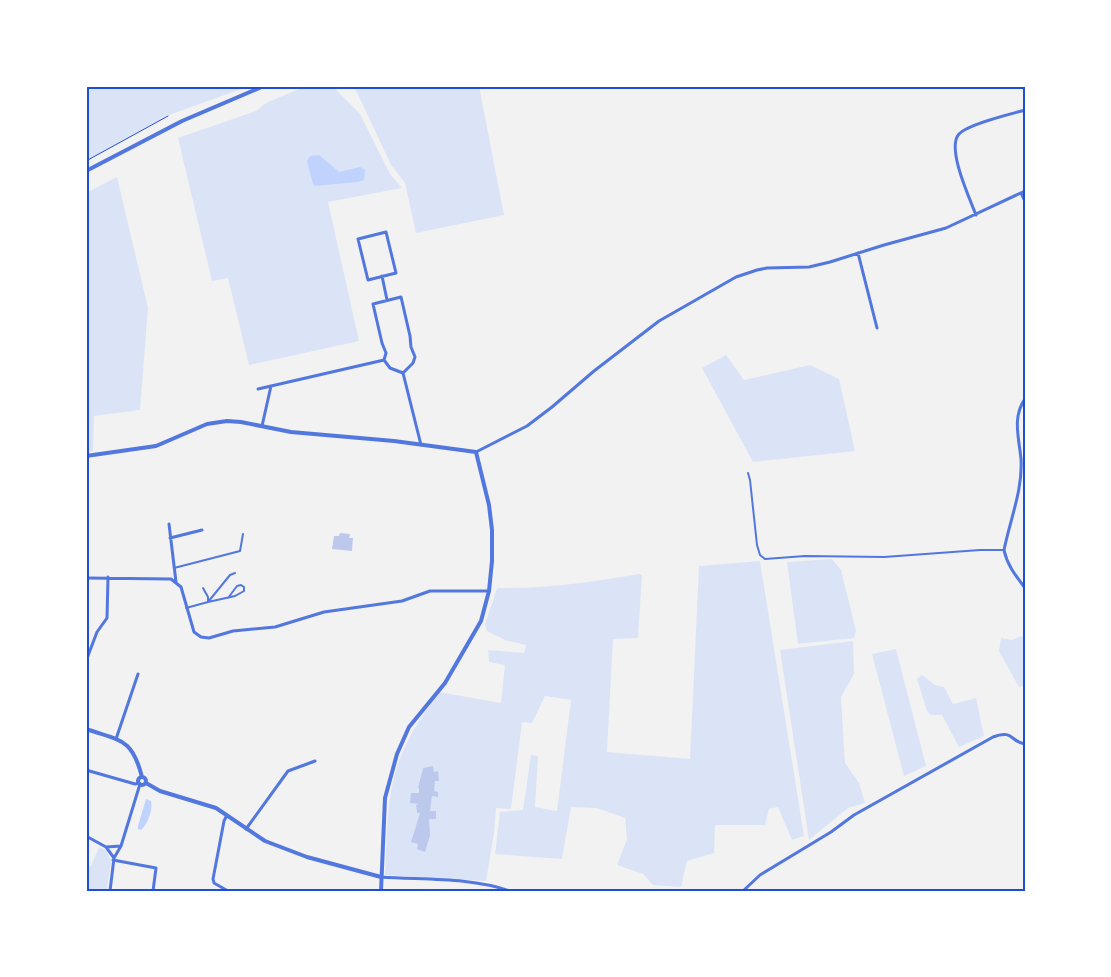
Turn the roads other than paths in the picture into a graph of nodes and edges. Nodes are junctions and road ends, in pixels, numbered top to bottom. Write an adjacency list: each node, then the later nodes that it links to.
1 (264, 86): 3 (street)
2 (1025, 110): 6 (street)
3 (86, 171)
4 (1023, 192): 5 (street); 6 (street)
5 (1025, 201)
6 (976, 215): 7 (street)
7 (858, 253): 10 (street); 18 (street)
8 (382, 276): 8 (street); 9 (street)
9 (388, 300): 11 (street); 12 (street)
10 (878, 328)
11 (384, 360): 12 (street); 13 (street)
12 (403, 373): 17 (street)
13 (272, 386): 14 (street); 16 (street)
14 (258, 389)
15 (1025, 399): 25 (street)
16 (262, 426): 17 (street); 19 (street)
17 (421, 445): 18 (street)
18 (476, 452): 33 (street)
19 (86, 456)
20 (748, 473): 25 (lane)
21 (168, 524): 24 (street)
22 (202, 530): 24 (street)
23 (243, 534): 26 (lane)
24 (170, 538): 26 (street)
25 (1004, 550): 32 (street)
26 (174, 568): 30 (street)
27 (235, 573): 35 (lane)
28 (108, 577): 29 (street); 30 (street); 37 (street)
29 (86, 578)
30 (176, 582): 36 (street)
31 (203, 588): 35 (lane)
32 (1025, 588)
33 (488, 591): 36 (street); 53 (street)
34 (228, 598): 34 (lane); 35 (lane)
35 (208, 602): 36 (lane)
36 (186, 608)
37 (86, 661)
38 (138, 674): 40 (street)
39 (86, 729): 40 (street)
40 (116, 739): 44 (street)
41 (1025, 744): 59 (street)
42 (315, 761): 48 (street)
43 (86, 770): 46 (street)
44 (142, 777): 45 (street); 46 (street)
45 (146, 783): 46 (street); 47 (street)
46 (139, 784): 50 (street)
47 (227, 814): 48 (street); 56 (street)
48 (246, 828): 53 (street)
49 (86, 836): 51 (street)
50 (121, 846): 51 (street); 52 (street)
51 (106, 847): 52 (street)
52 (114, 859): 54 (street); 55 (street)
53 (381, 877): 57 (street); 58 (street)
54 (110, 891)
55 (153, 891)
56 (228, 891)
57 (381, 891)
58 (510, 891)
59 (743, 891)

